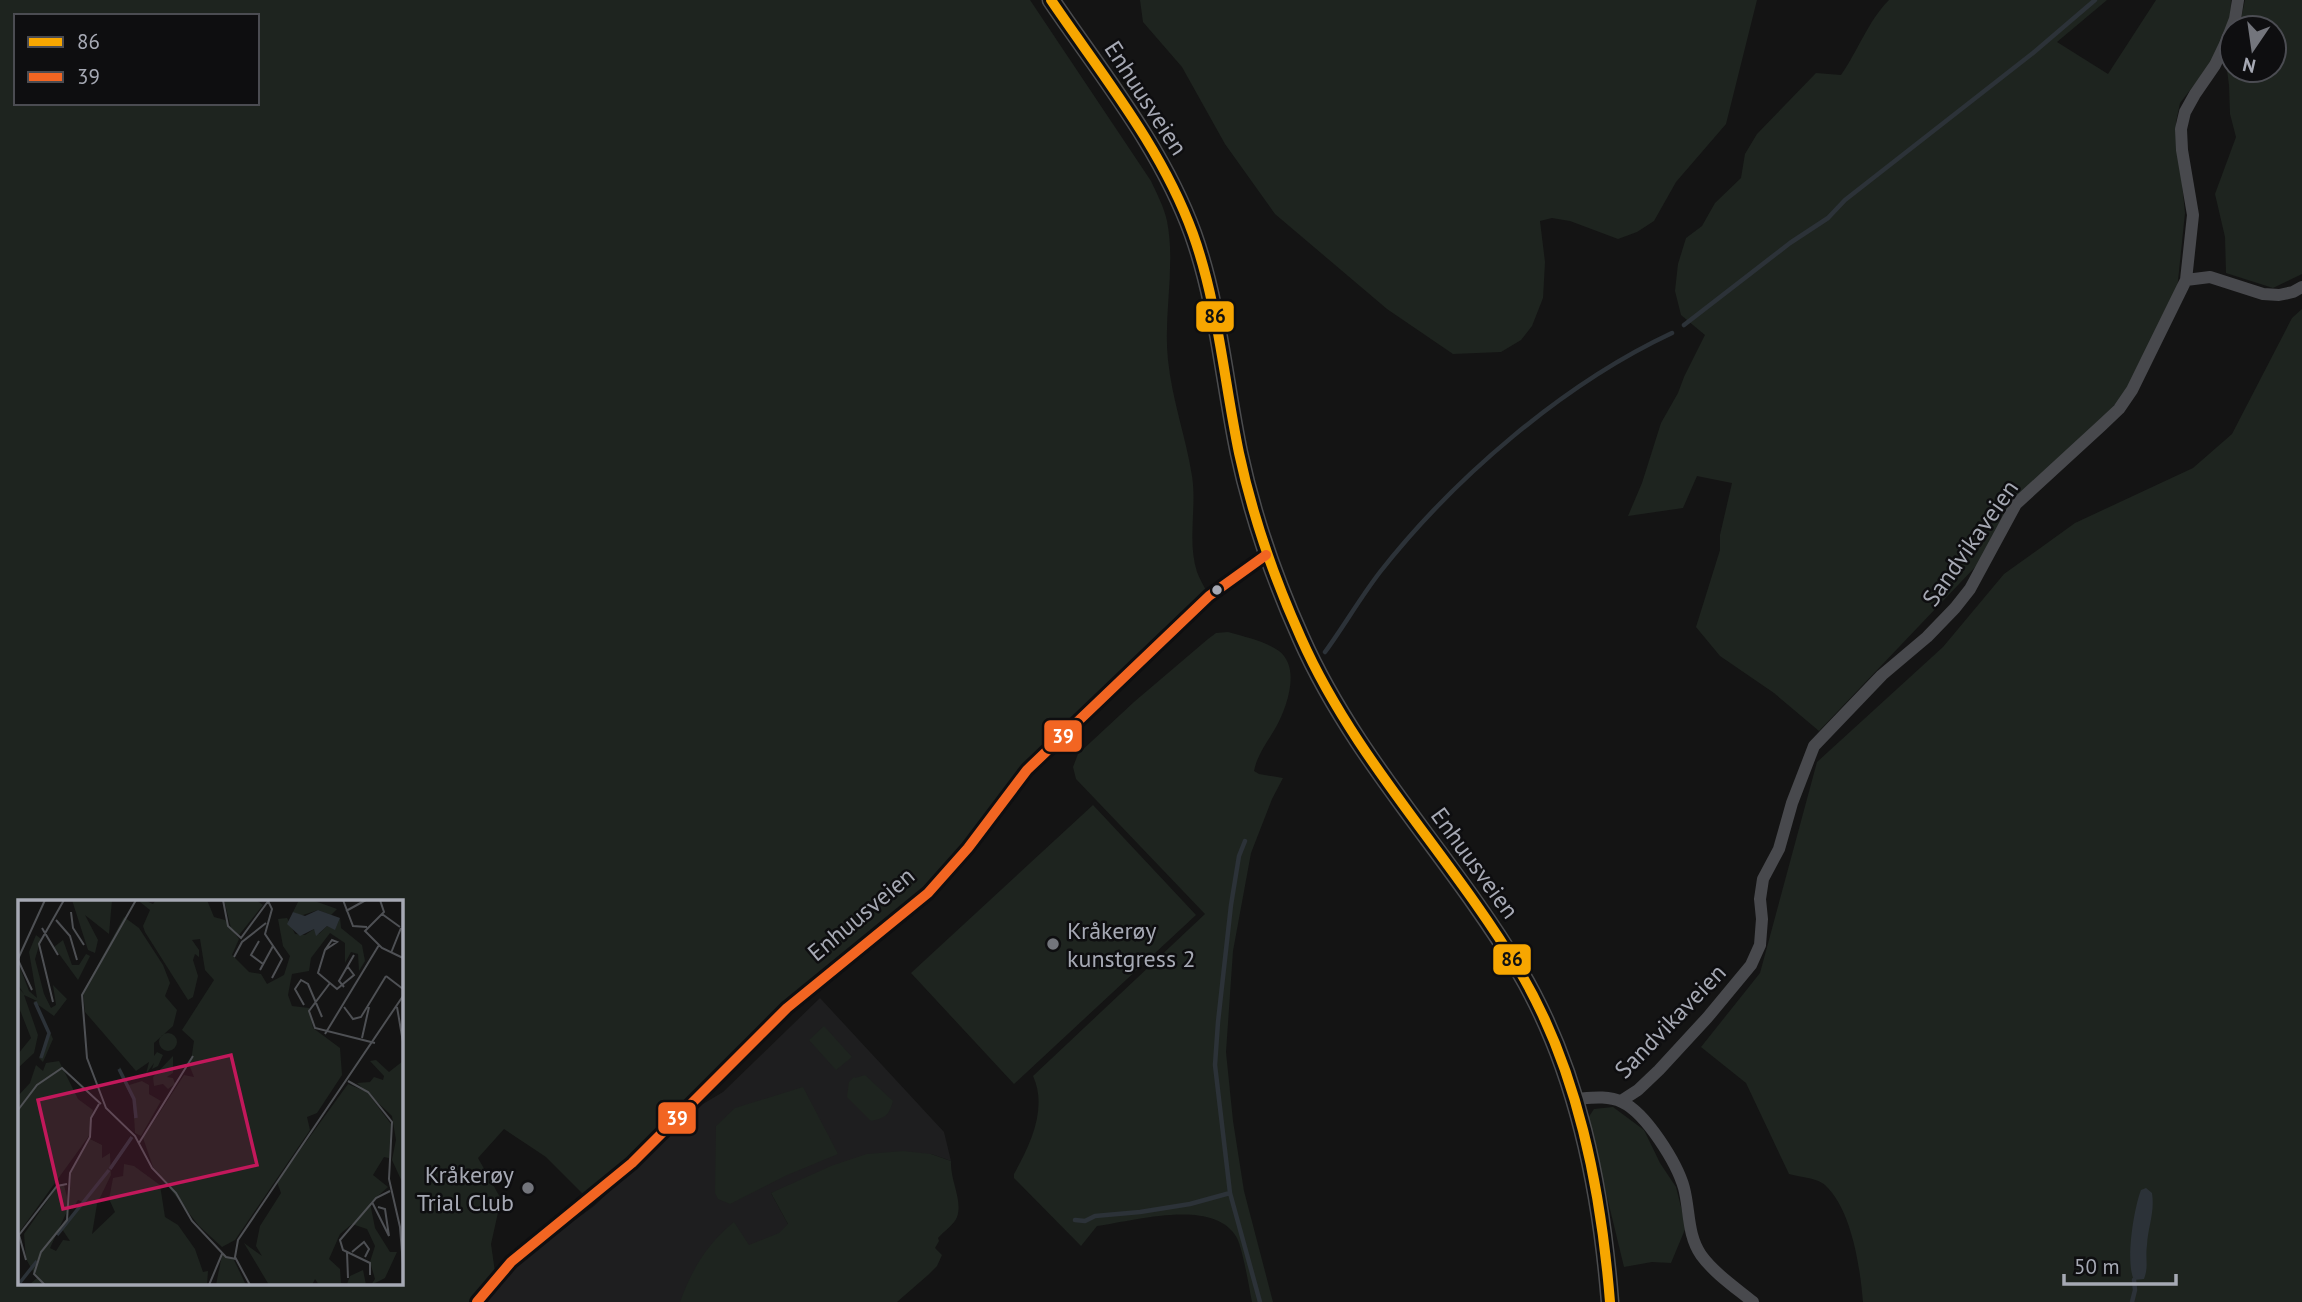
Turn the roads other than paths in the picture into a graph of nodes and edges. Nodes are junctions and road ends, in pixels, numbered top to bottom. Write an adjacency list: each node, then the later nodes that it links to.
1 (1051, 0): 5 (main road, Enhuusveien)
2 (2238, 0): 3 (street, Sandvikaveien)
3 (2186, 280): 4 (street); 7 (street, Sandvikaveien)
4 (2302, 287)
5 (1266, 555): 6 (main road, Enhuusveien); 8 (street, Enhuusveien)
6 (1574, 1099): 7 (street); 9 (main road, Enhuusveien)
7 (1620, 1101): 10 (street)
8 (477, 1302)
9 (1610, 1302)
10 (1753, 1302)

